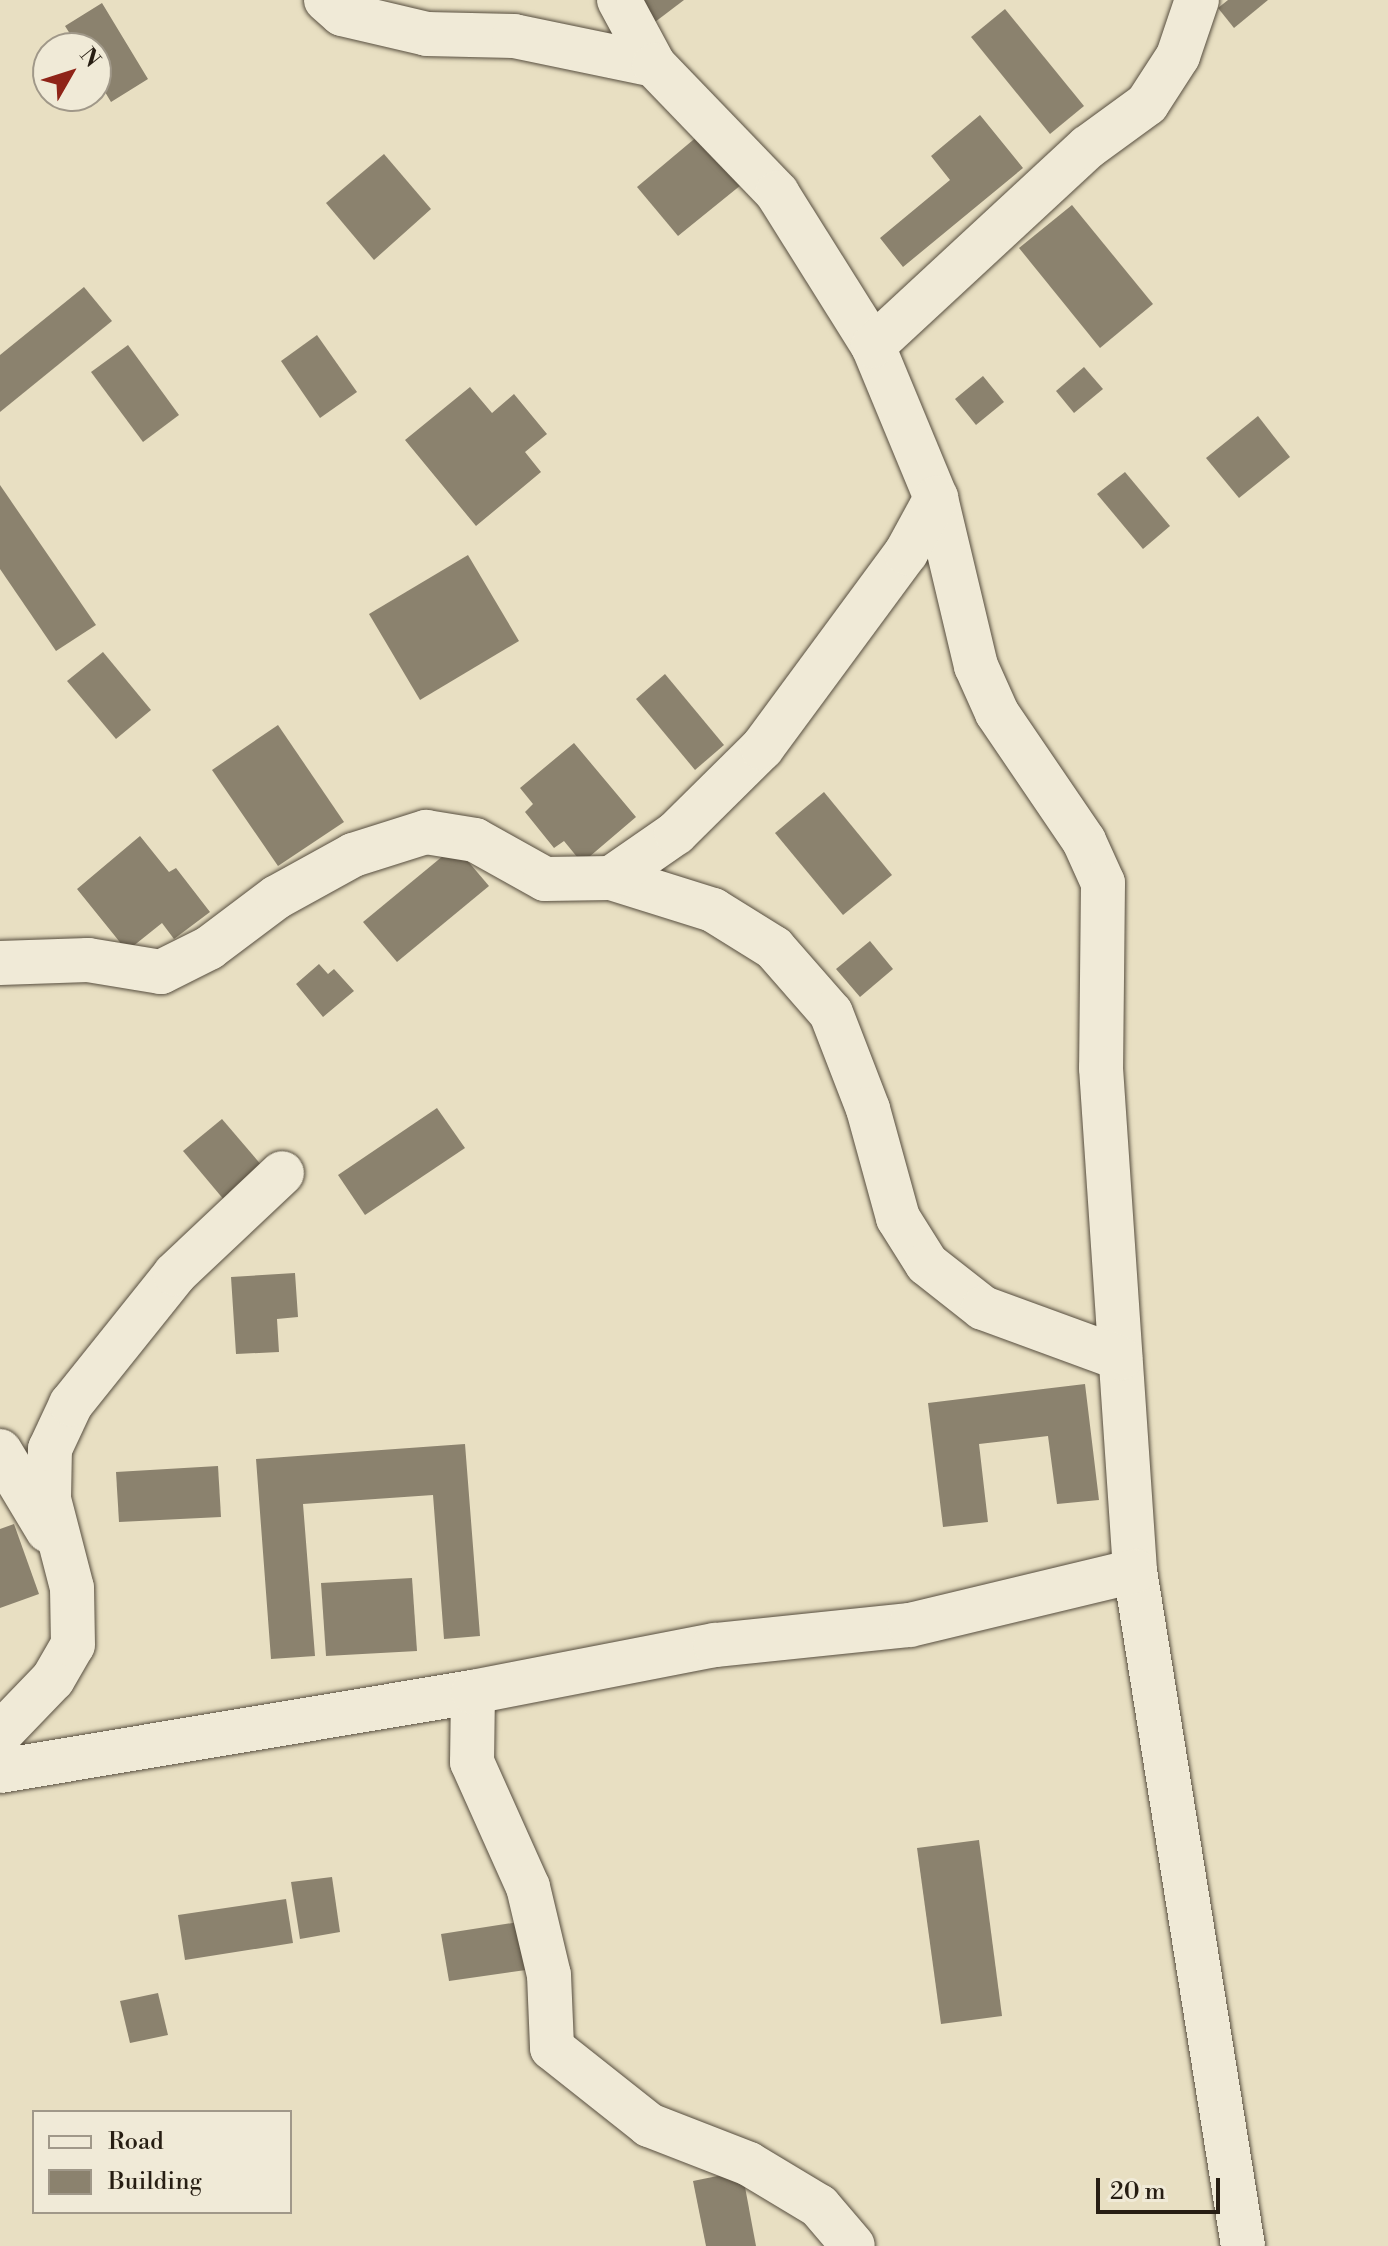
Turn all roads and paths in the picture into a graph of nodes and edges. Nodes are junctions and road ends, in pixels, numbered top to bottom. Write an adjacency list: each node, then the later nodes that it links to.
1 (326, 0): 4 (street)
2 (619, 0): 4 (street)
3 (1197, 0): 5 (street)
4 (654, 65): 5 (street)
5 (873, 346): 6 (street)
6 (936, 498): 7 (street); 10 (street)
7 (611, 878): 8 (street); 10 (street)
8 (0, 963)
9 (282, 1173): 12 (street)
10 (1120, 1358): 13 (street)
11 (0, 1451): 12 (street)
12 (64, 1557): 15 (street)
13 (1135, 1571): 14 (street); 18 (street)
14 (473, 1692): 16 (street); 17 (street)
15 (0, 1734)
16 (0, 1771)
17 (853, 2246)
18 (1243, 2246)

